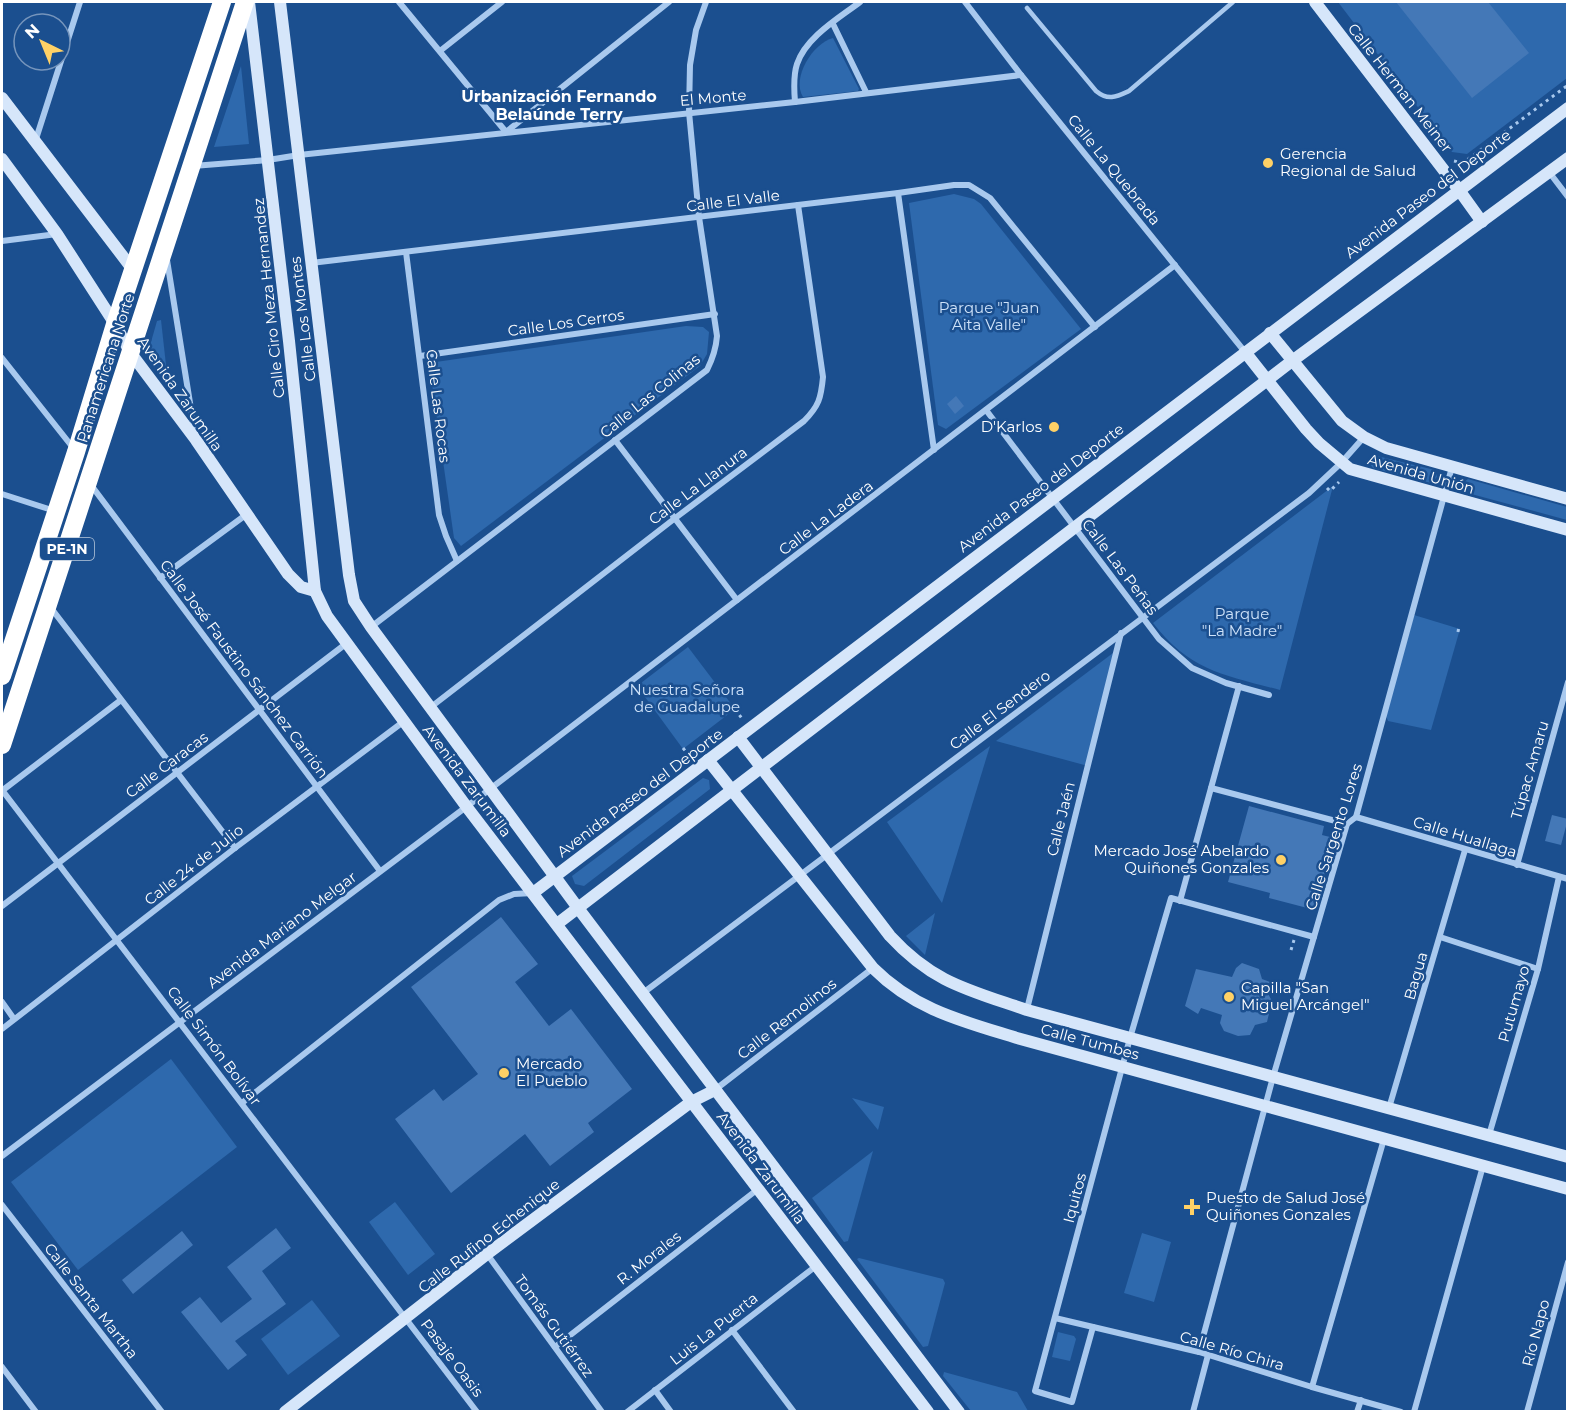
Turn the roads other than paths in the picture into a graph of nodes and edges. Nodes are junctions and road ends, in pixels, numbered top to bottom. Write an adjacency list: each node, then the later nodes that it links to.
1 (81, 2): 23 (street)
2 (222, 2): 42 (highway, Panamericana Norte / PE-1N)
3 (247, 2): 27 (main road, Calle Ciro Meza Hernandez); 28 (highway, Panamericana Norte / PE-1N)
4 (281, 2): 24 (main road, Calle Los Montes)
5 (399, 2): 15 (street)
6 (502, 2): 15 (street)
7 (669, 2): 22 (street)
8 (706, 2): 21 (street, Calle Las Colinas)
9 (860, 2): 14 (street)
10 (965, 2): 16 (street, Calle La Quebrada)
11 (1233, 2): 13 (lane)
12 (1315, 2): 30 (main road, Calle Herman Meiner)
13 (1027, 8)
14 (833, 24): 17 (street); 19 (street)
15 (440, 51): 22 (street)
16 (1021, 75): 17 (street, El Monte); 41 (street, Calle La Quebrada)
17 (866, 92): 19 (street, El Monte)
18 (2, 98): 23 (main road)
19 (795, 102): 21 (street, El Monte)
20 (1568, 108): 30 (main road, Avenida Paseo del Deporte)
21 (688, 112): 22 (street, El Monte); 34 (street, Calle Las Colinas)
22 (506, 132): 24 (street, El Monte)
23 (35, 142): 42 (main road)
24 (299, 155): 27 (street, El Monte); 40 (main road, Calle Los Montes)
25 (1568, 158): 29 (main road)
26 (2, 159): 36 (main road, Avenida Zarumilla)
27 (268, 160): 28 (street, El Monte); 73 (main road, Calle Ciro Meza Hernandez)
28 (191, 166): 38 (highway, Panamericana Norte / PE-1N)
29 (1549, 172): 32 (street); 35 (main road)
30 (1460, 189): 35 (main road, Calle Herman Meiner); 46 (main road, Avenida Paseo del Deporte)
31 (898, 193): 33 (street, Calle El Valle); 45 (street, Calle El Valle); 57 (street)
32 (1568, 196)
33 (798, 205): 34 (street, Calle El Valle); 68 (street, Calle La Llanura)
34 (699, 217): 39 (street, Calle El Valle); 43 (street, Calle Las Colinas)
35 (1482, 222): 51 (main road)
36 (57, 234): 37 (street); 44 (main road, Avenida Zarumilla)
37 (2, 241)
38 (165, 246): 47 (highway, Panamericana Norte / PE-1N); 56 (street)
39 (406, 252): 40 (street, Calle El Valle); 49 (street, Calle Las Rocas)
40 (311, 263): 77 (main road, Calle Los Montes)
41 (1175, 265): 45 (street, Calle La Ladera); 48 (street, Calle La Quebrada)
42 (134, 271): 44 (highway, Panamericana Norte / PE-1N)
43 (715, 314): 49 (street, Calle Los Cerros); 55 (street, Calle Las Colinas)
44 (115, 324): 47 (main road, Avenida Zarumilla); 58 (highway, Panamericana Norte / PE-1N)
45 (1095, 327): 53 (street, Calle La Ladera)
46 (1270, 333): 48 (main road, Avenida Paseo del Deporte); 51 (main road, Avenida Unión)
47 (130, 352): 56 (main road, Avenida Zarumilla); 61 (highway, Panamericana Norte / PE-1N)
48 (1245, 352): 52 (main road, Avenida Unión); 64 (main road, Avenida Paseo del Deporte)
49 (420, 356): 71 (street, Calle Las Rocas)
50 (2, 358): 58 (street)
51 (1292, 362): 52 (main road); 54 (main road, Avenida Unión)
52 (1267, 382): 59 (main road, Avenida Unión); 69 (main road)
53 (986, 410): 57 (street, Calle La Ladera); 64 (street, Calle Las Peñas)
54 (1364, 437): 59 (street, Calle El Sendero); 60 (main road, Avenida Unión)
55 (615, 440): 68 (street); 71 (street, Calle Las Colinas)
56 (196, 441): 67 (main road, Avenida Zarumilla)
57 (934, 450): 74 (street, Calle La Ladera)
58 (76, 452): 66 (highway, Panamericana Norte / PE-1N)
59 (1341, 463): 63 (main road, Avenida Unión); 76 (street, Calle El Sendero)
60 (1452, 467): 63 (street, Calle Sargento Lores); 65 (main road, Avenida Unión)
61 (88, 481): 72 (street, Calle José Faustino Sánchez Carrión); 75 (highway, Panamericana Norte / PE-1N)
62 (2, 494): 66 (street)
63 (1445, 496): 70 (main road, Avenida Unión); 99 (street, Calle Sargento Lores)
64 (1053, 498): 69 (street, Calle Las Peñas); 88 (main road, Avenida Paseo del Deporte)
65 (1568, 499)
66 (56, 511): 80 (highway, Panamericana Norte / PE-1N)
67 (247, 514): 72 (street); 73 (main road, Avenida Zarumilla)
68 (674, 519): 74 (street); 85 (street, Calle La Llanura)
69 (1075, 527): 76 (street, Calle Las Peñas); 91 (main road)
70 (1568, 530)
71 (458, 561): 77 (street, Calle Las Colinas)
72 (160, 578): 86 (street, Calle José Faustino Sánchez Carrión)
73 (315, 591): 79 (main road, Avenida Zarumilla)
74 (737, 600): 95 (street, Calle La Ladera)
75 (48, 604): 84 (street); 89 (highway, Panamericana Norte / PE-1N)
76 (1143, 617): 78 (street, Calle El Sendero); 82 (street, Calle Las Peñas)
77 (370, 627): 85 (main road, Avenida Zarumilla)
78 (1121, 633): 103 (street, Calle El Sendero); 123 (street, Calle Jaén)
79 (347, 643): 86 (street, Calle Caracas); 87 (main road, Avenida Zarumilla)
80 (2, 676)
81 (1568, 682): 105 (street, Túpac Amaru)
82 (1239, 686): 83 (street, Calle Las Peñas); 94 (street)
83 (1269, 695)
84 (121, 700): 92 (street); 97 (street)
85 (430, 708): 95 (main road, Avenida Zarumilla)
86 (260, 710): 92 (street, Calle Caracas); 93 (street, Calle José Faustino Sánchez Carrión)
87 (404, 722): 93 (street, Calle 24 de Julio); 98 (main road, Avenida Zarumilla)
88 (738, 737): 90 (main road, Avenida Paseo del Deporte); 91 (main road, Calle Tumbes)
89 (2, 745)
90 (708, 760): 96 (main road, Calle Tumbes); 108 (main road, Avenida Paseo del Deporte)
91 (760, 767): 96 (main road); 103 (main road, Calle Tumbes)
92 (177, 773): 101 (street); 104 (street, Calle Caracas)
93 (318, 788): 101 (street, Calle 24 de Julio); 106 (street, Calle José Faustino Sánchez Carrión)
94 (1211, 788): 100 (street); 112 (street)
95 (490, 789): 98 (street, Avenida Mariano Melgar); 108 (main road, Avenida Zarumilla)
96 (732, 789): 107 (main road, Calle Tumbes); 114 (main road)
97 (2, 790): 104 (street, Calle Simón Bolívar)
98 (466, 806): 106 (street, Avenida Mariano Melgar); 111 (main road, Avenida Zarumilla)
99 (1356, 817): 100 (street, Calle Sargento Lores); 102 (street, Calle Huallaga)
100 (1347, 824): 116 (street, Calle Sargento Lores)
101 (234, 848): 118 (street, Calle 24 de Julio)
102 (1465, 850): 105 (street, Calle Huallaga); 117 (street, Bagua)
103 (828, 855): 107 (street, Calle El Sendero); 123 (main road, Calle Tumbes)
104 (59, 863): 113 (street, Calle Caracas); 118 (street, Calle Simón Bolívar)
105 (1517, 865): 109 (street, Calle Huallaga)
106 (380, 871): 125 (street, Avenida Mariano Melgar)
107 (800, 875): 119 (main road, Calle Tumbes); 121 (street, Calle El Sendero)
108 (555, 876): 111 (main road, Avenida Paseo del Deporte); 114 (main road, Avenida Zarumilla)
109 (1559, 877): 110 (street, Calle Huallaga); 120 (street, Putumayo)
110 (1568, 879)
111 (533, 893): 115 (main road, Avenida Zarumilla); 132 (street)
112 (1180, 901): 116 (street); 127 (street, Iquitos)
113 (2, 906)
114 (578, 908): 115 (main road); 121 (main road, Avenida Zarumilla)
115 (557, 924): 131 (main road, Avenida Zarumilla)
116 (1314, 937): 129 (street, Calle Sargento Lores)
117 (1440, 937): 120 (street); 134 (street, Bagua)
118 (118, 940): 124 (street, Calle 24 de Julio); 125 (street, Calle Simón Bolívar)
119 (873, 968): 128 (main road, Calle Tumbes); 130 (street, Calle Remolinos)
120 (1538, 969): 135 (street, Putumayo)
121 (643, 993): 130 (main road, Avenida Zarumilla)
122 (2, 1002): 124 (street)
123 (1027, 1010): 127 (main road, Calle Tumbes)
124 (14, 1019): 126 (street, Calle 24 de Julio)
125 (180, 1022): 132 (street, Calle Simón Bolívar); 137 (street, Avenida Mariano Melgar)
126 (2, 1029)
127 (1130, 1038): 128 (street, Iquitos); 129 (main road, Calle Tumbes)
128 (1123, 1066): 133 (main road, Calle Tumbes); 147 (street, Iquitos)
129 (1273, 1077): 133 (street, Calle Sargento Lores); 134 (main road, Calle Tumbes)
130 (715, 1090): 131 (main road, Calle Rufino Echenique); 166 (main road, Avenida Zarumilla)
131 (691, 1102): 140 (main road, Avenida Zarumilla); 143 (main road, Calle Rufino Echenique)
132 (242, 1103): 146 (street, Calle Simón Bolívar)
133 (1266, 1105): 136 (main road, Calle Tumbes); 151 (street, Calle Sargento Lores)
134 (1389, 1109): 135 (main road, Calle Tumbes)
135 (1489, 1136): 138 (main road, Calle Tumbes)
136 (1384, 1138): 139 (main road, Calle Tumbes); 154 (street)
137 (2, 1156)
138 (1568, 1158)
139 (1483, 1166): 141 (main road, Calle Tumbes); 170 (street)
140 (758, 1188): 145 (main road, Avenida Zarumilla); 150 (street, R. Morales)
141 (1568, 1189)
142 (2, 1204): 159 (street, Calle Santa Martha)
143 (487, 1254): 146 (main road, Calle Rufino Echenique); 150 (street, Tomás Gutiérrez)
144 (1568, 1262): 171 (street, Río Napo)
145 (816, 1266): 149 (street, Luis La Puerta); 165 (main road, Avenida Zarumilla)
146 (407, 1318): 157 (street, Pasaje Oasis); 160 (main road, Calle Rufino Echenique)
147 (1055, 1318): 148 (street, Calle Río Chira); 148 (street, Iquitos)
148 (1093, 1327): 151 (street, Calle Río Chira)
149 (732, 1330): 155 (street, Luis La Puerta); 164 (street)
150 (555, 1347): 161 (street, Tomás Gutiérrez)
151 (1199, 1353): 152 (street, Calle Río Chira)
152 (1208, 1355): 154 (street, Calle Río Chira); 167 (street)
153 (2, 1367): 158 (street)
154 (1312, 1387): 156 (street, Calle Río Chira)
155 (655, 1390): 162 (street, Luis La Puerta); 163 (street)
156 (1361, 1400): 168 (street); 169 (street, Calle Río Chira)
157 (474, 1410)
158 (36, 1412)
159 (162, 1412)
160 (285, 1412)
161 (602, 1412)
162 (627, 1412)
163 (671, 1412)
164 (794, 1412)
165 (928, 1412)
166 (958, 1412)
167 (1193, 1412)
168 (1357, 1412)
169 (1401, 1412)
170 (1414, 1412)
171 (1527, 1412)

